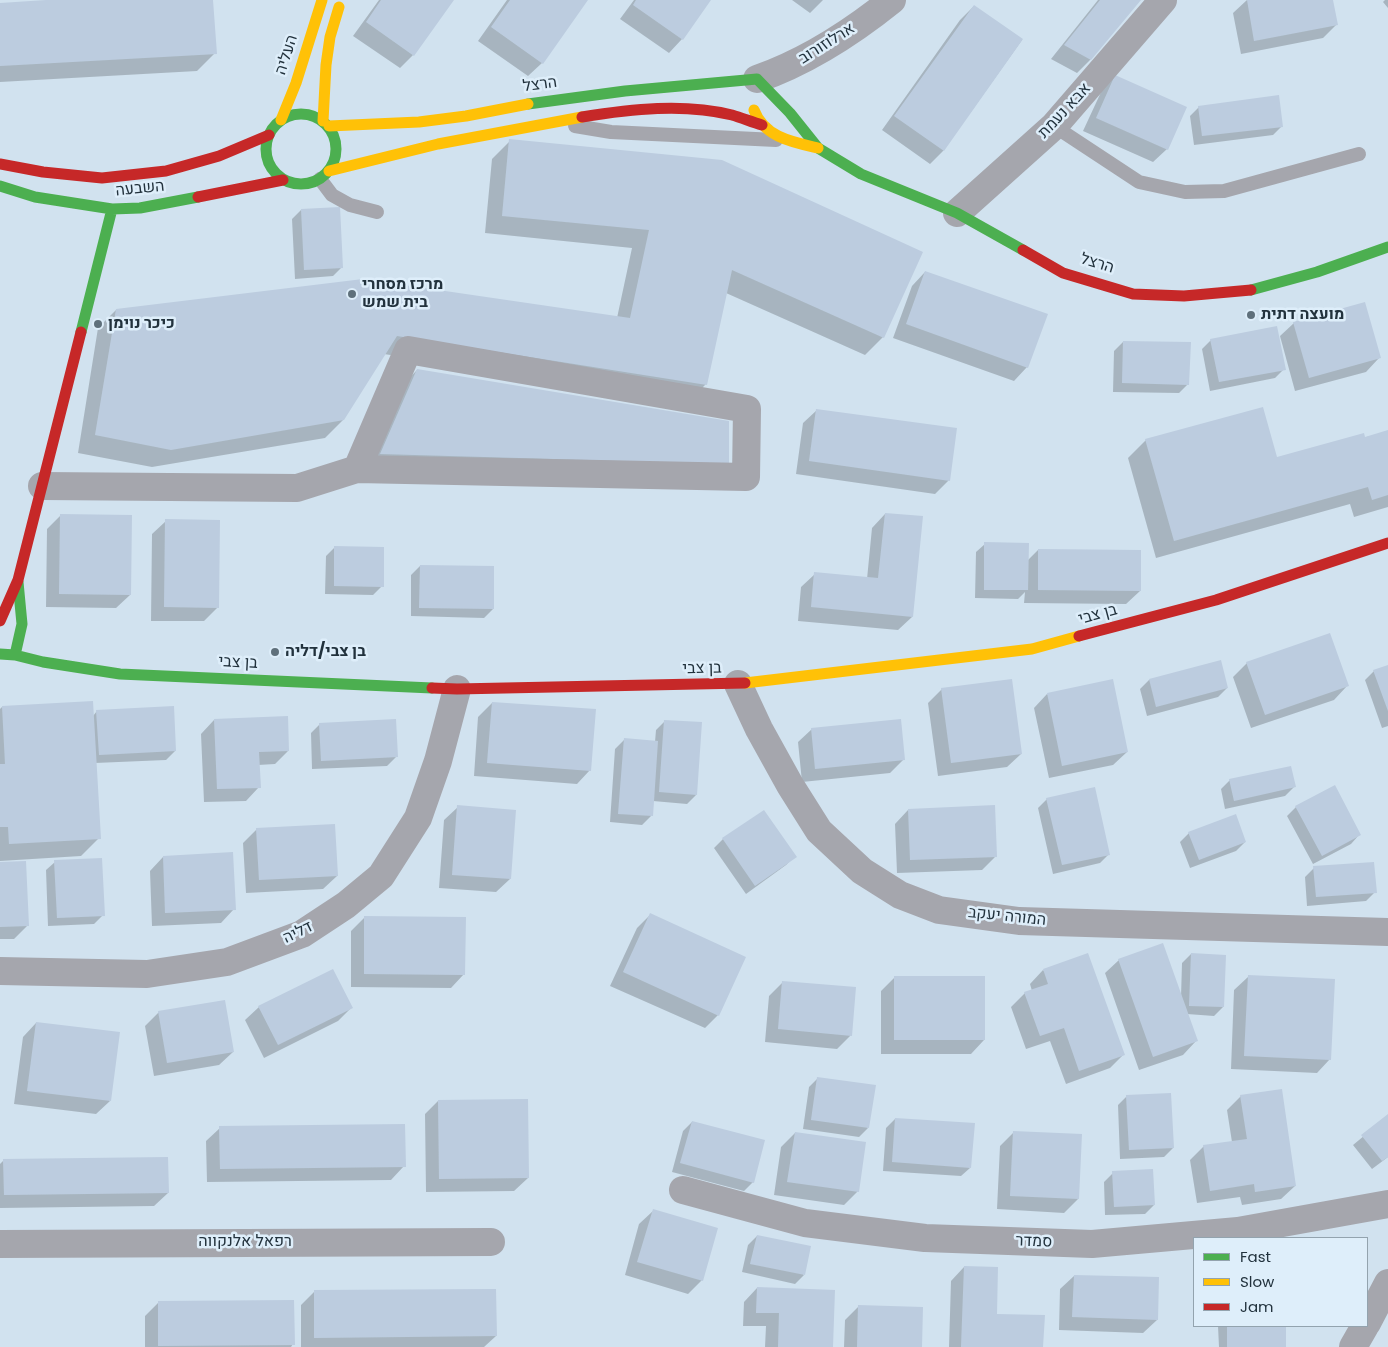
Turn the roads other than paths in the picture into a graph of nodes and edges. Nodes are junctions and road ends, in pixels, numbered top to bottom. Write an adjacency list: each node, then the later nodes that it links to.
1 (322, 0): 6 (street, העליה)
2 (341, 0): 8 (street)
3 (892, 0): 5 (street, ארלוזורוב)
4 (1163, 0): 10 (street, אבא נעמת)
5 (757, 79): 8 (street, הרצל); 9 (street); 13 (street, הרצל)
6 (281, 120): 8 (street); 11 (street)
7 (550, 122): 9 (street, הרצל); 12 (lane, הרצל); 16 (street, הרצל)
8 (326, 124): 16 (street)
9 (762, 125): 12 (street, הרצל)
10 (1054, 126): 14 (lane); 21 (street, אבא נעמת)
11 (269, 135): 15 (street, השבעה); 17 (street)
12 (789, 141): 13 (street, הרצל)
13 (818, 148): 21 (street, הרצל)
14 (1359, 154)
15 (0, 164)
16 (325, 175): 17 (street); 20 (lane)
17 (284, 180): 19 (street, השבעה)
18 (0, 186): 19 (street, השבעה)
19 (112, 209): 24 (street)
20 (377, 212)
21 (956, 213): 22 (street, הרצל)
22 (1388, 247)
23 (357, 469): 23 (street); 24 (street)
24 (42, 486): 26 (street)
25 (1388, 543): 29 (street, בן צבי)
26 (9, 580): 27 (street); 28 (street)
27 (0, 621)
28 (5, 658): 30 (street, בן צבי)
29 (738, 684): 30 (street, בן צבי); 31 (street, המורה יעקב)
30 (457, 689): 32 (street, דליה)
31 (1388, 932)
32 (0, 971)
33 (683, 1190): 34 (street, סמדר)
34 (1388, 1204)
35 (491, 1242): 36 (street, רפאל אלנקווה)
36 (0, 1244)
37 (1388, 1283): 38 (street)
38 (1368, 1320)
39 (1364, 1327): 40 (street)
40 (1353, 1347)

